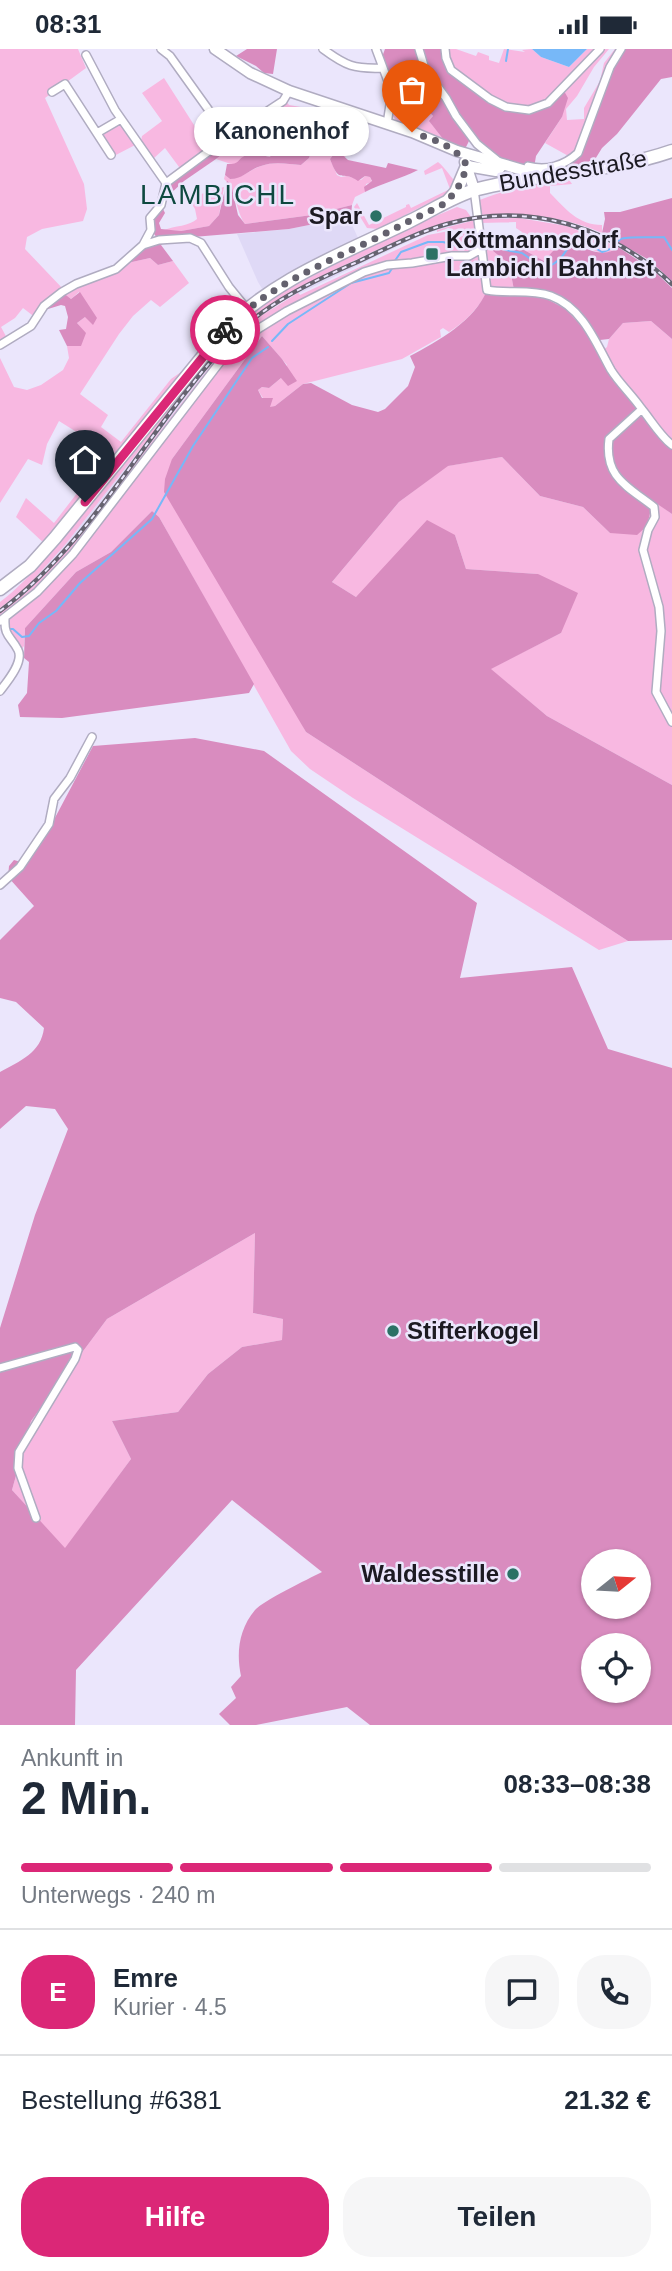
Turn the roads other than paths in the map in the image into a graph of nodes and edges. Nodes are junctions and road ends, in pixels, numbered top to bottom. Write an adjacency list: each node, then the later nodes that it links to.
1 (161, 49): 16 (street)
2 (215, 49): 11 (main road)
3 (323, 49): 10 (street)
4 (376, 49): 10 (street)
5 (419, 49): 20 (street)
6 (445, 49): 7 (street)
7 (600, 49)
8 (621, 49): 20 (street)
9 (86, 55): 13 (street)
10 (382, 68): 14 (street)
11 (289, 91): 14 (main road); 16 (street)
12 (52, 92): 15 (street)
13 (121, 119): 15 (street); 23 (street)
14 (387, 124): 17 (main road)
15 (97, 134): 19 (street)
16 (228, 137): 23 (street)
17 (457, 151): 20 (main road); 21 (main road)
18 (672, 151): 22 (main road, Bundesstraße)
19 (111, 155)
20 (501, 164): 21 (main road); 22 (main road)
21 (467, 166): 24 (main road); 25 (main road)
22 (549, 176): 24 (main road, Bundesstraße)
23 (166, 183): 26 (street)
24 (474, 189): 25 (main road, Bundesstraße); 29 (street)
25 (439, 207): 30 (main road, Bundesstraße)
26 (151, 230): 27 (street); 28 (street)
27 (159, 240): 28 (street); 30 (street)
28 (143, 245): 31 (street)
29 (483, 248): 32 (street); 35 (street)
30 (246, 308): 34 (main road, Bundesstraße)
31 (0, 345)
32 (642, 409): 33 (street); 37 (street)
33 (672, 445)
34 (0, 589)
35 (3, 620): 36 (street)
36 (0, 691)
37 (672, 722)
38 (92, 737): 39 (street)
39 (0, 885)
40 (0, 1368): 41 (street)
41 (36, 1518)

